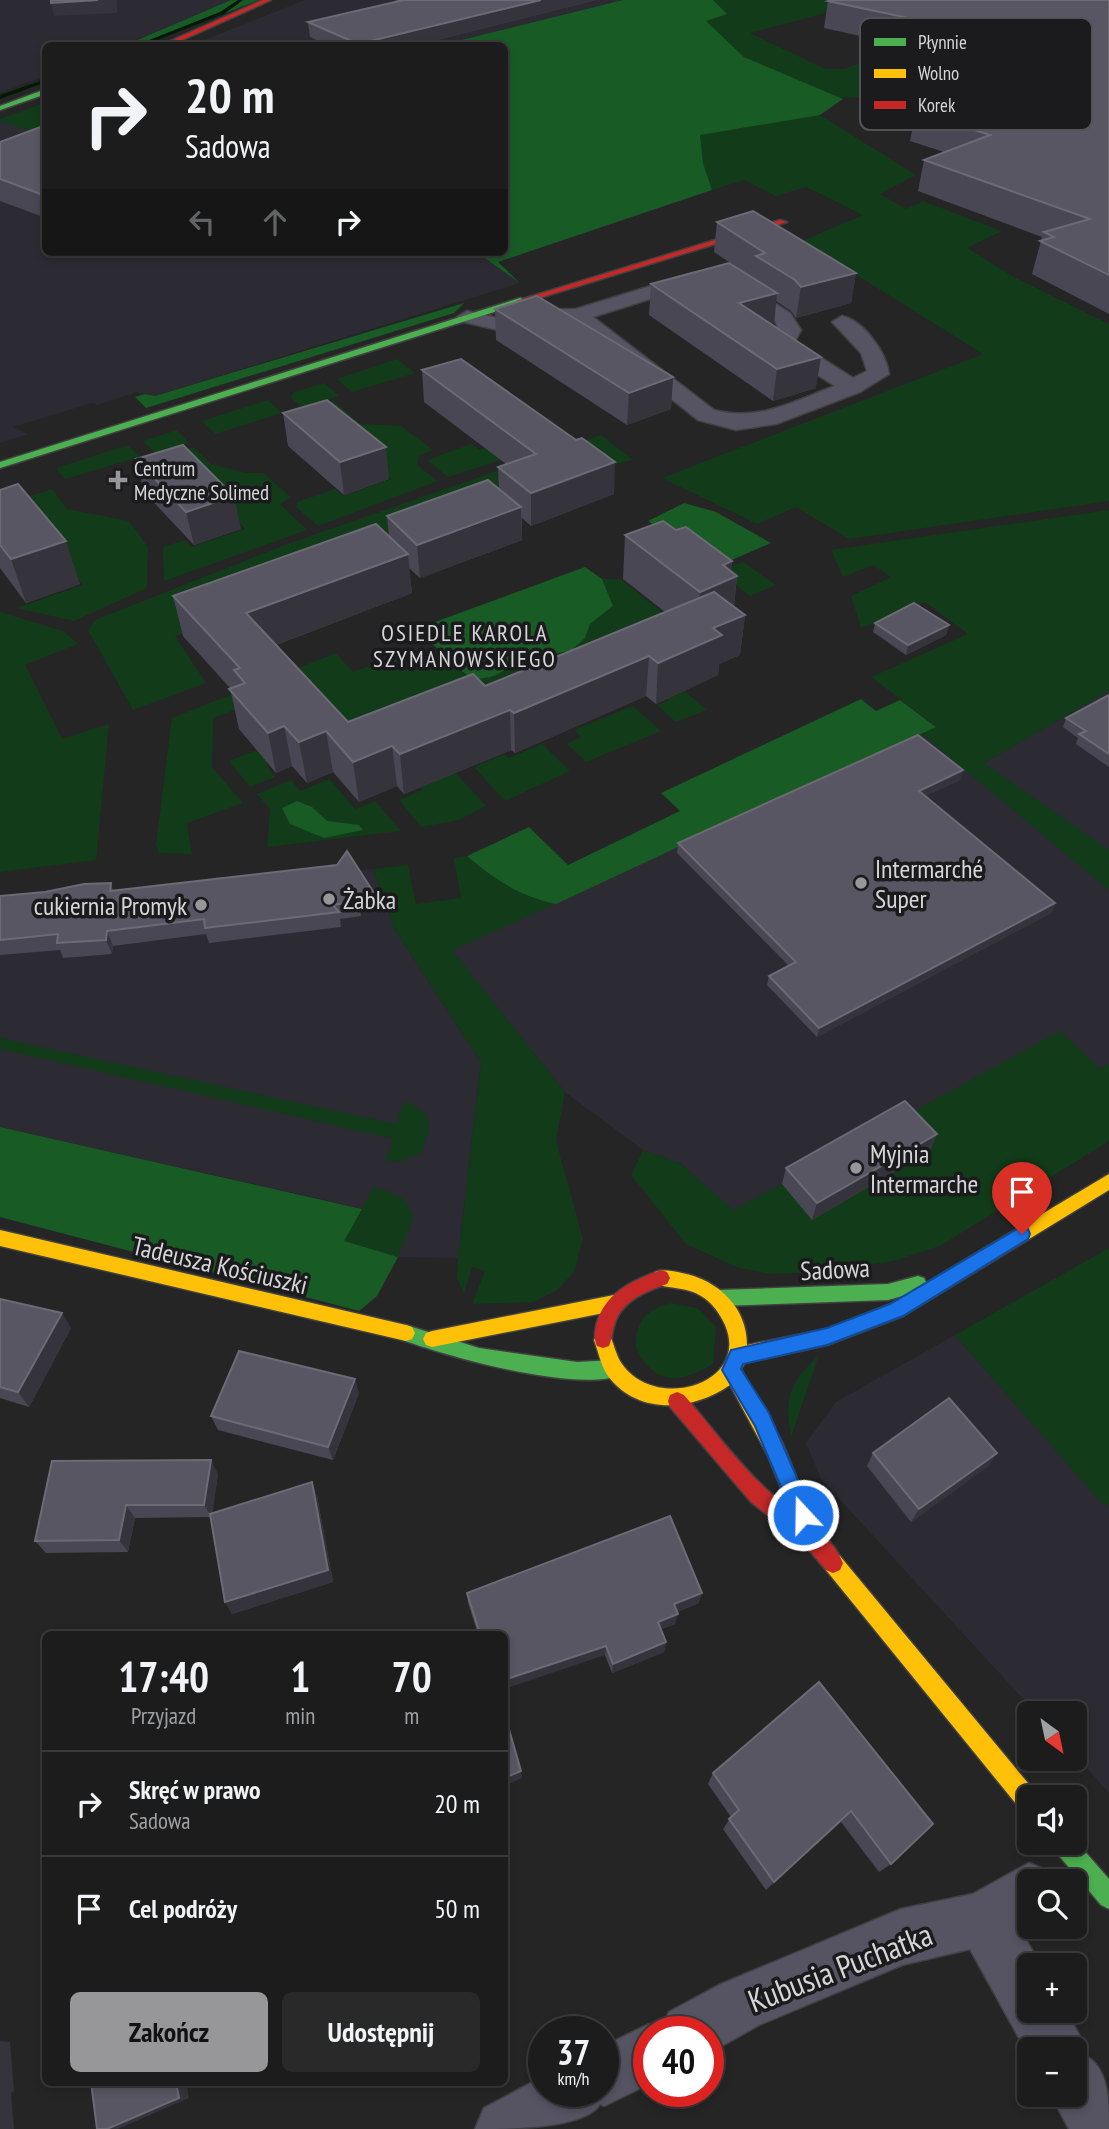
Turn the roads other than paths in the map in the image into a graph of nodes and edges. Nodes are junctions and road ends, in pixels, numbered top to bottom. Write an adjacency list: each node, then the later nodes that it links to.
1 (268, 0): 2 (street)
2 (171, 42)
3 (42, 93): 4 (street)
4 (0, 108)
5 (783, 222): 7 (street)
6 (578, 315): 7 (street); 9 (street); 9 (street)
7 (467, 317): 10 (street)
8 (842, 322): 9 (street)
9 (852, 387)
10 (0, 465)
11 (1109, 1181): 13 (street, Sadowa)
12 (0, 1238): 16 (street, Tadeusza Kościuszki)
13 (950, 1275): 14 (street, Sadowa); 17 (street, Sadowa)
14 (719, 1297): 15 (street); 17 (street)
15 (614, 1303): 16 (street, Tadeusza Kościuszki); 18 (street)
16 (430, 1339): 18 (street, Tadeusza Kościuszki)
17 (734, 1363): 19 (street); 20 (street)
18 (614, 1369): 19 (street)
19 (677, 1401): 20 (street)
20 (810, 1536): 21 (street)
21 (1017, 1787)
22 (1060, 1860): 23 (street)
23 (1109, 1897)
24 (1017, 1898): 25 (street, Kubusia Puchatka)
25 (983, 1919): 26 (street); 27 (street, Kubusia Puchatka)
26 (1017, 1979)
27 (719, 2016)
28 (1087, 2103): 31 (street)
29 (546, 2107): 30 (street)
30 (505, 2129)
31 (1102, 2129)

